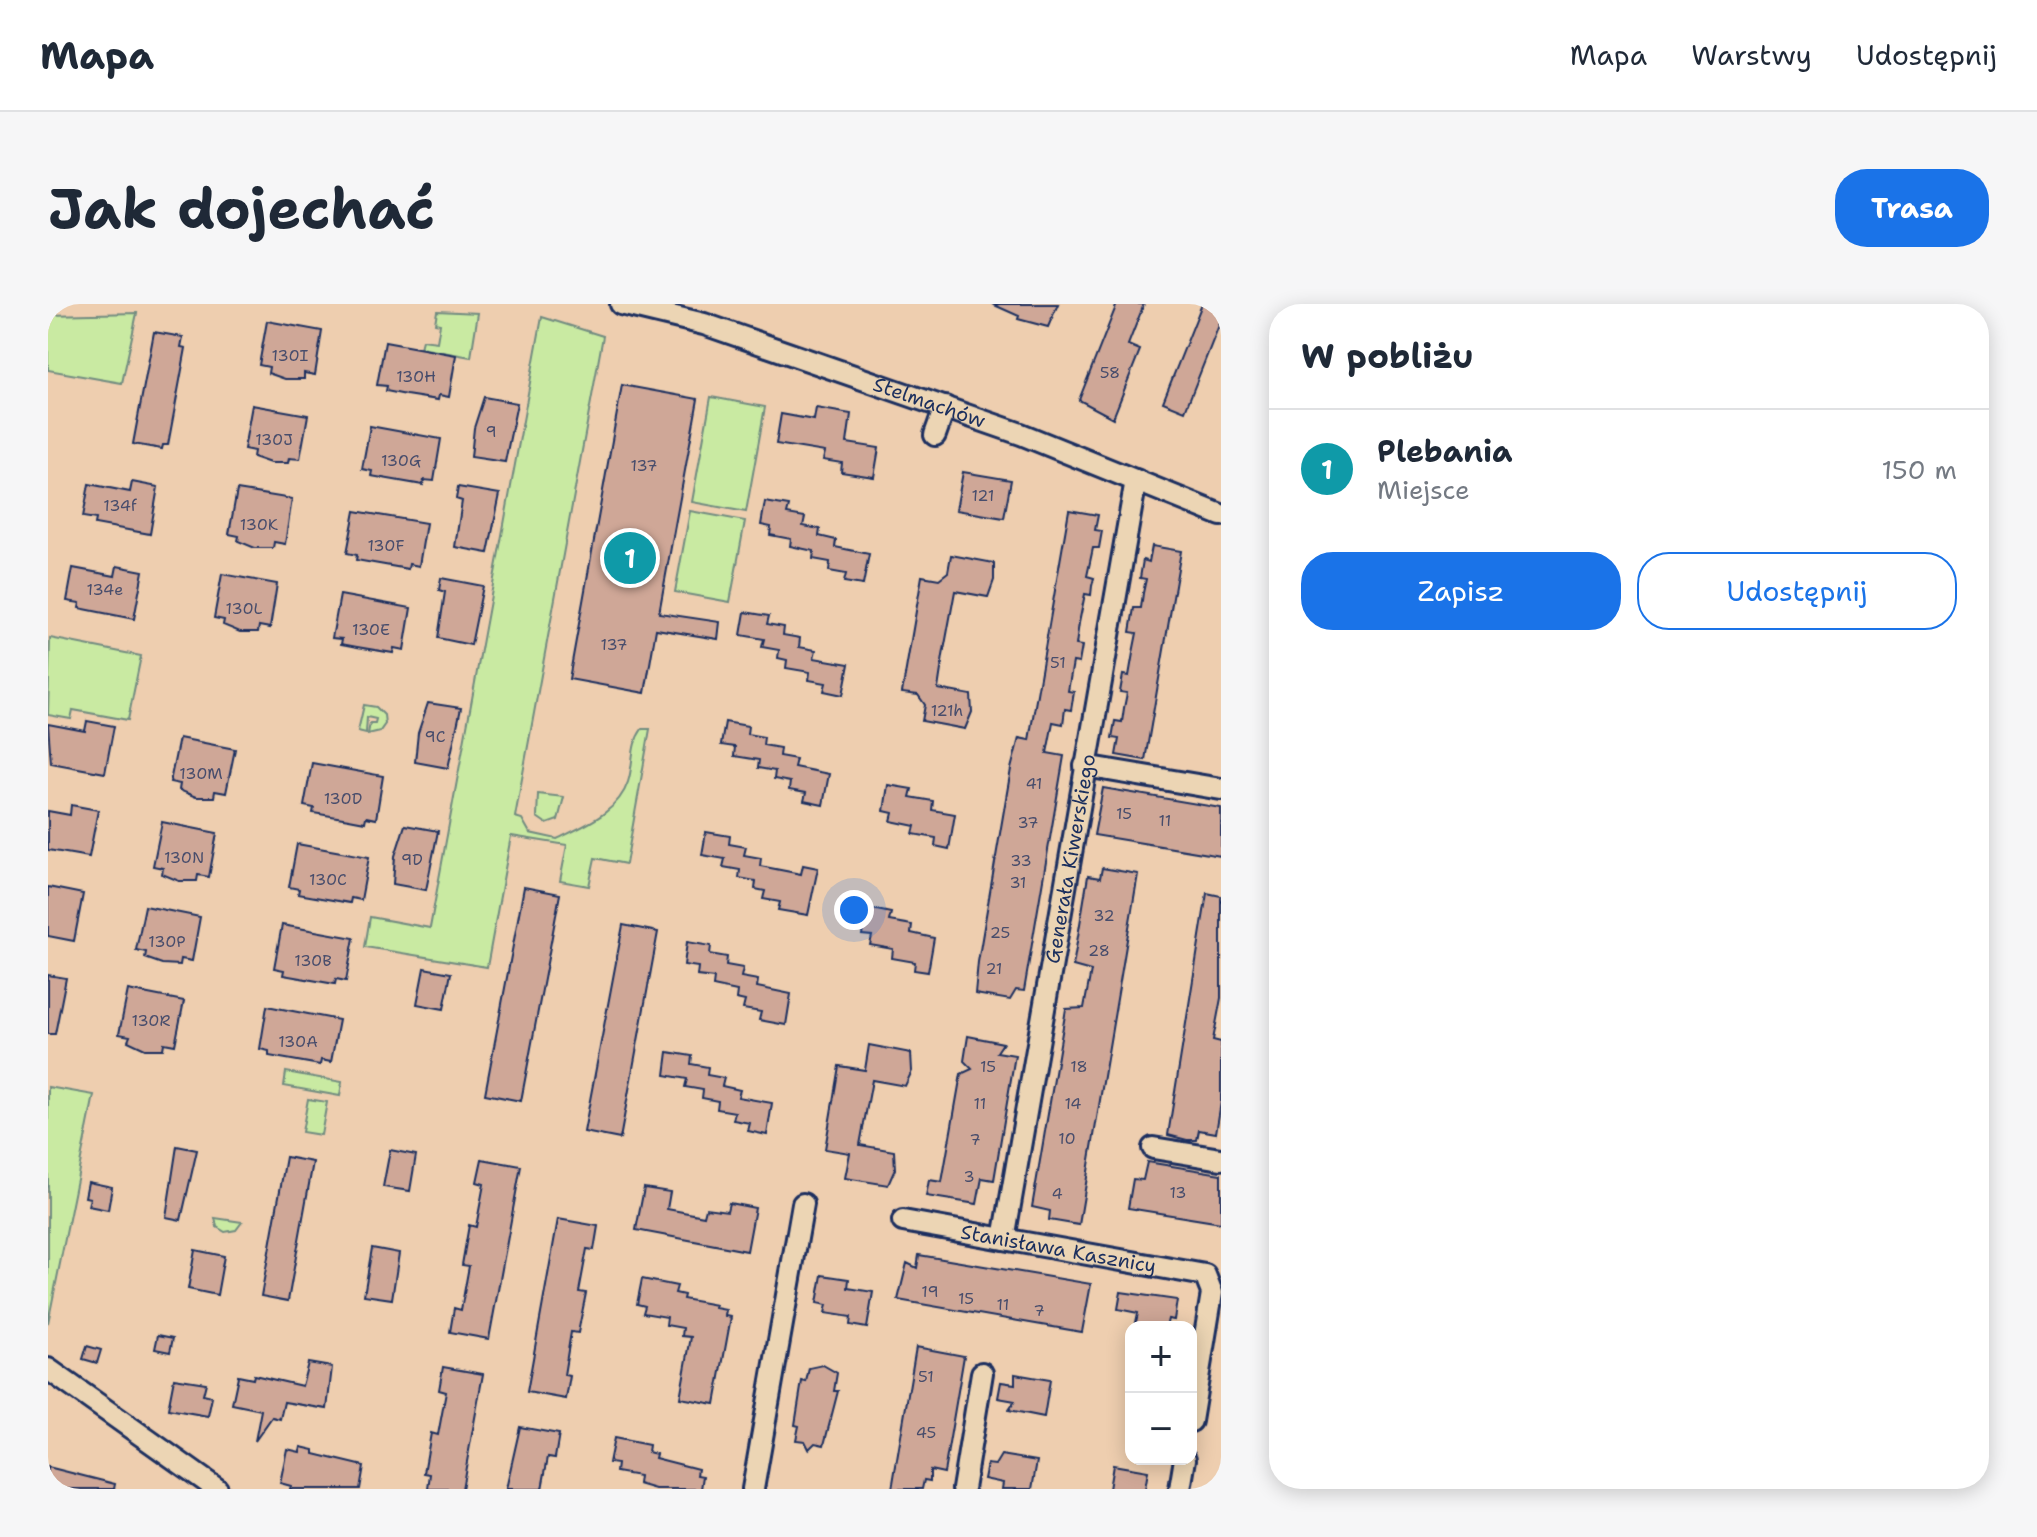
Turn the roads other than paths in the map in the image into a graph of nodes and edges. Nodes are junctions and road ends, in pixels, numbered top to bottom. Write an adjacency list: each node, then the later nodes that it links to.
1 (626, 305): 2 (street, Stelmachów)
2 (945, 407): 3 (street); 4 (street, Stelmachów)
3 (935, 435)
4 (1136, 480): 5 (street, Stelmachów); 6 (street, Generała Kiwerskiego)
5 (1221, 515)
6 (1085, 766): 7 (street); 12 (street, Generała Kiwerskiego)
7 (1221, 789)
8 (1153, 1148): 9 (street)
9 (1221, 1159)
10 (803, 1204): 18 (street)
11 (903, 1221): 12 (street, Stanisława Kasznicy)
12 (1004, 1239): 15 (street, Stanisława Kasznicy)
13 (48, 1369): 17 (street)
14 (982, 1373): 19 (street)
15 (1195, 1393)
16 (1184, 1465): 20 (street)
17 (217, 1489)
18 (753, 1489)
19 (963, 1489)
20 (1180, 1489)

